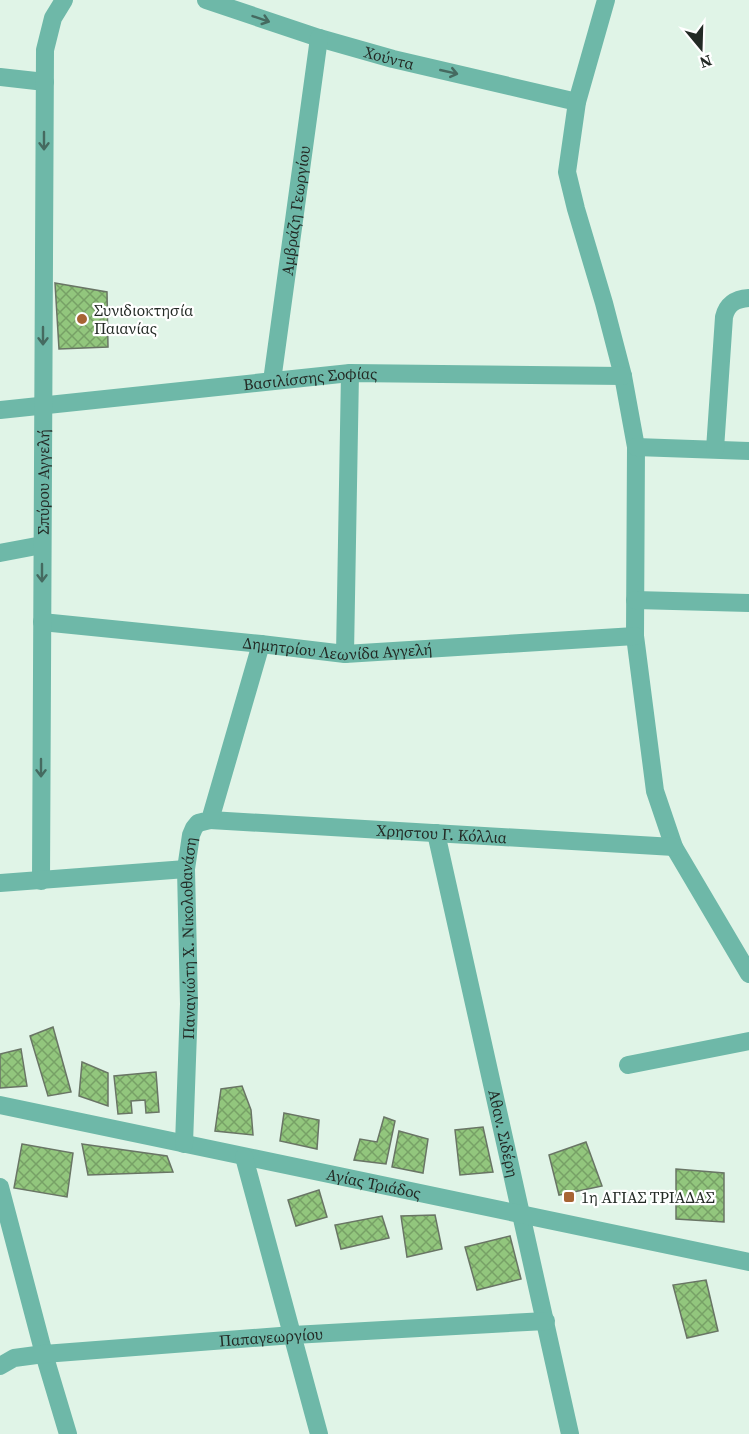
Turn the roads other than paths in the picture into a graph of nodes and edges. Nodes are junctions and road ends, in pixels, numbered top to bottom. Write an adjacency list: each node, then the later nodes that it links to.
1 (64, 0): 6 (street, Σπύρου Αγγελή)
2 (206, 0): 4 (street, Χούντα, one-way to 4)
3 (606, 0): 7 (street)
4 (319, 38): 7 (street, Χούντα, one-way to 7); 11 (street, Αμβράζη Γεωργίου)
5 (0, 77): 6 (street)
6 (45, 82): 12 (street, Σπύρου Αγγελή, one-way to 12)
7 (577, 102): 10 (street)
8 (749, 298): 15 (street)
9 (350, 373): 10 (street, Βασιλίσσης Σοφίας); 11 (street, Βασιλίσσης Σοφίας); 24 (street)
10 (623, 376): 14 (street)
11 (272, 381): 12 (street, Βασιλίσσης Σοφίας)
12 (43, 405): 13 (street, Βασιλίσσης Σοφίας); 17 (street, Σπύρου Αγγελή)
13 (0, 410)
14 (636, 447): 15 (street); 19 (street)
15 (716, 449): 16 (street)
16 (749, 451)
17 (42, 545): 18 (street); 21 (street, Σπύρου Αγγελή, one-way to 21)
18 (0, 553)
19 (635, 600): 20 (street); 22 (street)
20 (749, 603)
21 (42, 622): 23 (street, Δημητρίου Λεωνίδα Αγγελή); 29 (street, Σπύρου Αγγελή, one-way to 29)
22 (635, 636): 24 (street, Δημητρίου Λεωνίδα Αγγελή); 27 (street)
23 (261, 644): 24 (street, Δημητρίου Λεωνίδα Αγγελή); 25 (street, Παναγιώτη Χ. Νικολοθανάση)
24 (345, 654)
25 (210, 820): 26 (street, Χρηστου Γ. Κόλλια); 28 (street, Παναγιώτη Χ. Νικολοθανάση)
26 (436, 833): 27 (street, Χρηστου Γ. Κόλλια); 38 (street, Αθαν. Σιδέρη)
27 (674, 847): 31 (street)
28 (186, 869): 29 (street); 35 (street, Παναγιώτη Χ. Νικολοθανάση)
29 (41, 881): 30 (street)
30 (0, 883)
31 (749, 974)
32 (749, 1041): 33 (street)
33 (628, 1065)
34 (0, 1105): 35 (street, Αγίας Τριάδος)
35 (184, 1144): 36 (street, Αγίας Τριάδος)
36 (244, 1157): 38 (street, Αγίας Τριάδος); 42 (street)
37 (0, 1187): 39 (street)
38 (523, 1215): 40 (street, Αγίας Τριάδος); 41 (street, Αθαν. Σιδέρη)
39 (9, 1257): 43 (street)
40 (749, 1262)
41 (546, 1321): 42 (street, Παπαγεωργίου); 47 (street, Αθαν. Σιδέρη)
42 (292, 1335): 43 (street, Παπαγεωργίου); 46 (street)
43 (44, 1354): 44 (street, Παπαγεωργίου); 45 (street)
44 (0, 1366)
45 (68, 1434)
46 (318, 1434)
47 (570, 1434)

